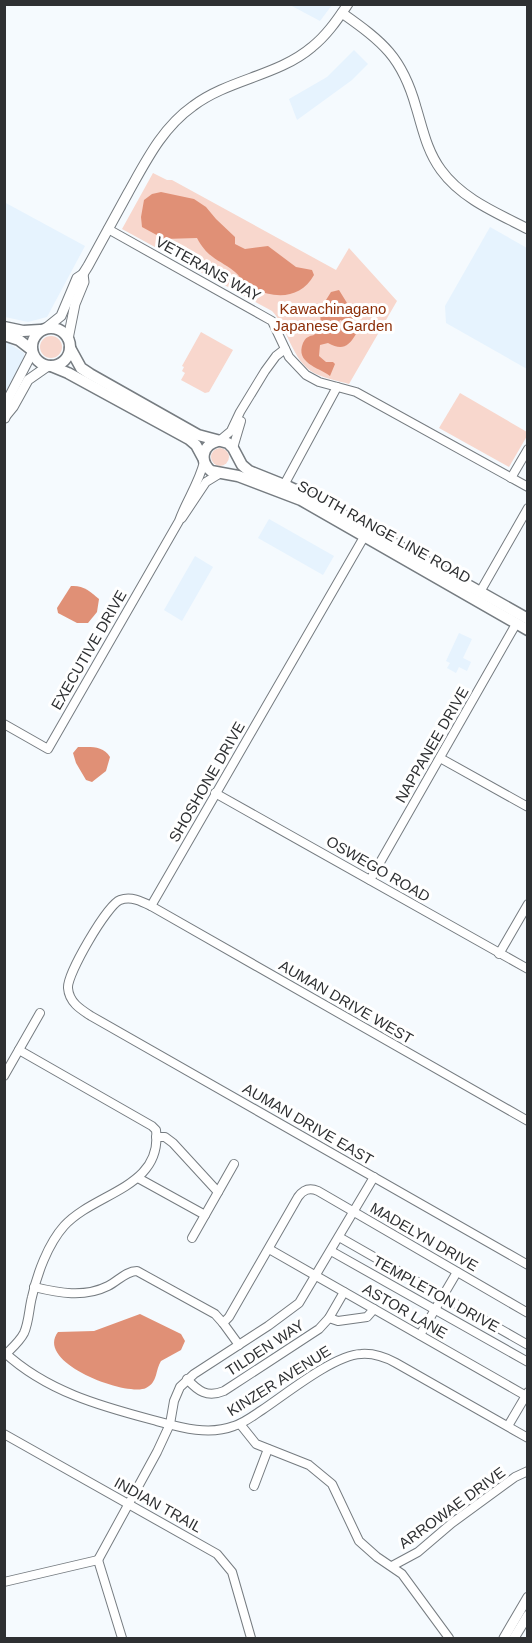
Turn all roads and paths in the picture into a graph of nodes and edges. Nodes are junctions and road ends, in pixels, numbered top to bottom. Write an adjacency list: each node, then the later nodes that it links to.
1 (348, 4): 2 (street)
2 (342, 13): 3 (street); 4 (street)
3 (108, 229): 5 (street); 10 (street, VETERANS WAY)
4 (528, 229)
5 (83, 274): 7 (street); 9 (street)
6 (4, 327): 7 (main road)
7 (43, 329): 9 (main road); 11 (main road)
8 (4, 335): 11 (main road)
9 (69, 343): 12 (main road); 16 (main road)
10 (285, 349): 13 (street, VETERANS WAY); 14 (street)
11 (32, 352): 12 (main road); 15 (street)
12 (49, 366): 15 (street); 19 (main road)
13 (337, 387): 21 (street, VETERANS WAY); 22 (street)
14 (246, 405): 16 (street); 18 (street)
15 (4, 418)
16 (218, 441): 18 (main road); 19 (main road)
17 (528, 449): 21 (street)
18 (234, 450): 20 (main road); 22 (main road, SOUTH RANGE LINE ROAD)
19 (203, 460): 20 (main road); 25 (street, EXECUTIVE DRIVE)
20 (220, 474): 25 (street, EXECUTIVE DRIVE); 26 (main road, SOUTH RANGE LINE ROAD)
21 (511, 478): 23 (street, VETERANS WAY)
22 (284, 485): 27 (main road, SOUTH RANGE LINE ROAD)
23 (528, 487)
24 (528, 508): 27 (street)
25 (179, 521): 31 (street, EXECUTIVE DRIVE)
26 (364, 537): 29 (main road, SOUTH RANGE LINE ROAD); 33 (street, SHOSHONE DRIVE)
27 (480, 592): 28 (main road, SOUTH RANGE LINE ROAD)
28 (528, 620)
29 (516, 624): 30 (main road, SOUTH RANGE LINE ROAD); 32 (street, NAPPANEE DRIVE)
30 (528, 630)
31 (4, 724)
32 (440, 758): 34 (street); 35 (street, NAPPANEE DRIVE)
33 (215, 793): 35 (street, OSWEGO ROAD); 37 (street, SHOSHONE DRIVE)
34 (528, 807)
35 (369, 880): 38 (street, OSWEGO ROAD)
36 (528, 904): 38 (street)
37 (152, 906): 43 (street, AUMAN DRIVE WEST); 46 (street, AUMAN DRIVE EAST)
38 (499, 954): 39 (street, OSWEGO ROAD)
39 (528, 969)
40 (40, 1013): 41 (street)
41 (19, 1050): 42 (street); 44 (street)
42 (4, 1076)
43 (528, 1121)
44 (156, 1137): 47 (street); 48 (street)
45 (234, 1164): 48 (street)
46 (374, 1177): 49 (street); 55 (street, AUMAN DRIVE EAST)
47 (138, 1178): 50 (street); 58 (street)
48 (218, 1192): 50 (street)
49 (354, 1212): 51 (street); 53 (street, MADELYN DRIVE); 56 (street, MADELYN DRIVE)
50 (205, 1215): 52 (street)
51 (339, 1237): 54 (street); 60 (street, TEMPLETON DRIVE)
52 (192, 1238)
53 (268, 1249): 57 (street, ASTOR LANE); 65 (street)
54 (332, 1251): 57 (street); 62 (street, TEMPLETON DRIVE)
55 (528, 1265)
56 (457, 1272): 60 (street); 63 (street, MADELYN DRIVE)
57 (316, 1276): 59 (street, ASTOR LANE); 67 (street)
58 (34, 1287): 65 (street); 69 (street)
59 (344, 1292): 61 (street, ASTOR LANE); 64 (street, TILDEN WAY)
60 (443, 1296): 62 (street); 68 (street, TEMPLETON DRIVE)
61 (374, 1309): 64 (street); 66 (street, ASTOR LANE)
62 (436, 1309): 66 (street); 70 (street, TEMPLETON DRIVE)
63 (528, 1313)
64 (329, 1318): 71 (street, TILDEN WAY)
65 (223, 1323): 67 (street)
66 (420, 1335): 72 (street, ASTOR LANE)
67 (239, 1345): 71 (street)
68 (528, 1345)
69 (5, 1353): 73 (street, KINZER AVENUE)
70 (528, 1362)
71 (187, 1380): 73 (street)
72 (527, 1395): 75 (street)
73 (170, 1424): 74 (street, KINZER AVENUE); 81 (street)
74 (240, 1424): 75 (street, KINZER AVENUE); 78 (street)
75 (508, 1426): 77 (street, KINZER AVENUE)
76 (4, 1434): 81 (street, INDIAN TRAIL)
77 (528, 1438)
78 (268, 1449): 80 (street); 83 (street)
79 (528, 1471): 83 (street, ARROWAE DRIVE)
80 (254, 1486)
81 (129, 1504): 82 (street); 88 (street, INDIAN TRAIL)
82 (98, 1560): 84 (street); 87 (street)
83 (392, 1566): 89 (street)
84 (4, 1582)
85 (528, 1597): 90 (street)
86 (528, 1615): 91 (street)
87 (122, 1638)
88 (251, 1638)
89 (449, 1638)
90 (504, 1638)
91 (514, 1638)

